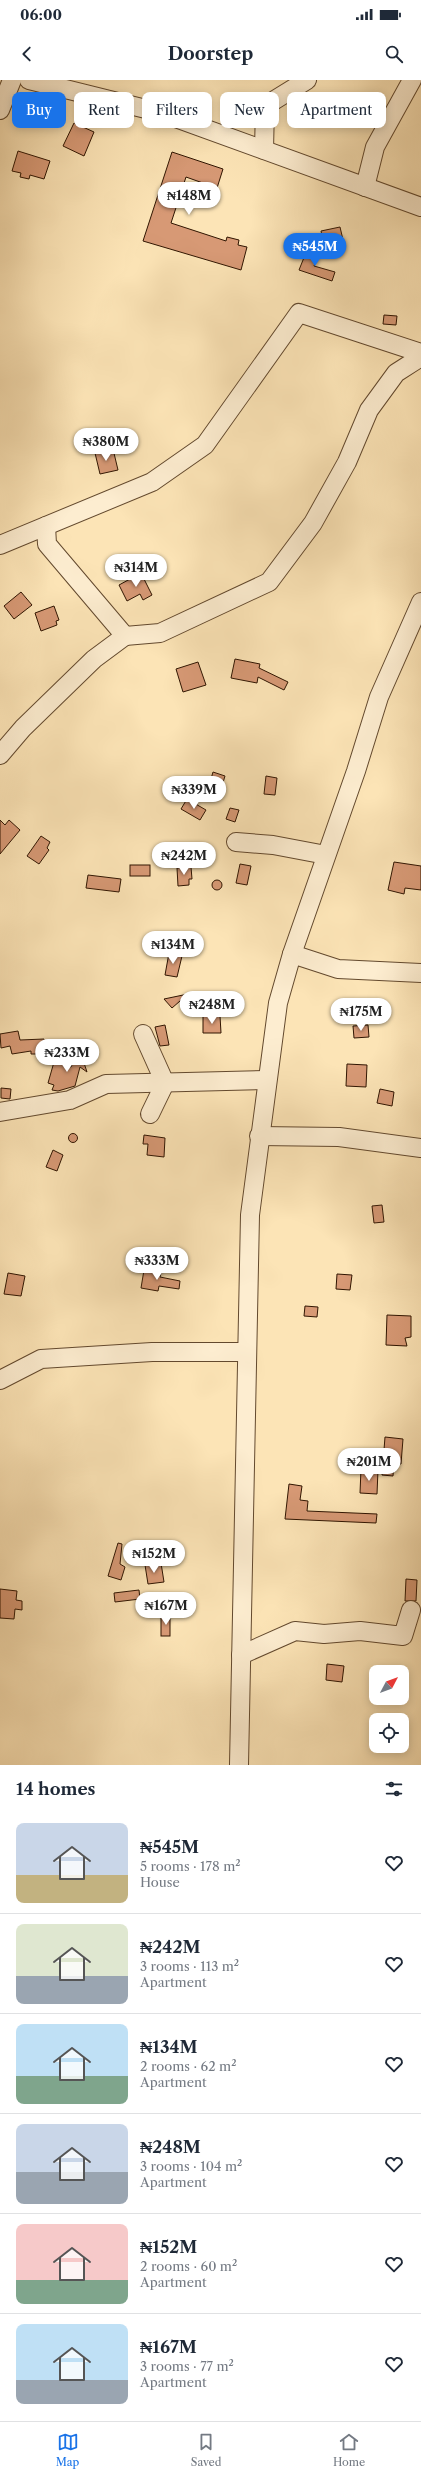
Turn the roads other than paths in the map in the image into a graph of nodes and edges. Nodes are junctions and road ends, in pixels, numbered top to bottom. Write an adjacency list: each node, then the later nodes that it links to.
1 (12, 80): 5 (street)
2 (29, 80): 6 (street)
3 (307, 80): 6 (street)
4 (412, 80): 7 (street)
5 (0, 110)
6 (264, 150): 7 (street)
7 (365, 187): 8 (street)
8 (421, 207)
9 (421, 353): 11 (street)
10 (421, 357): 14 (street)
11 (46, 526): 12 (street); 14 (street)
12 (0, 545)
13 (421, 602): 17 (street)
14 (125, 636): 15 (street)
15 (0, 755)
16 (236, 842): 17 (street)
17 (326, 855): 18 (street)
18 (292, 954): 19 (street); 21 (street)
19 (421, 973)
20 (143, 1034): 22 (street)
21 (266, 1080): 22 (street); 25 (street)
22 (165, 1083): 23 (street); 24 (street)
23 (0, 1112)
24 (150, 1114)
25 (259, 1136): 26 (street); 27 (street)
26 (421, 1148)
27 (247, 1352): 28 (street); 32 (street)
28 (25, 1367): 29 (street); 30 (street)
29 (0, 1371)
30 (0, 1380)
31 (411, 1610): 32 (street)
32 (241, 1655): 33 (street)
33 (239, 1765)

